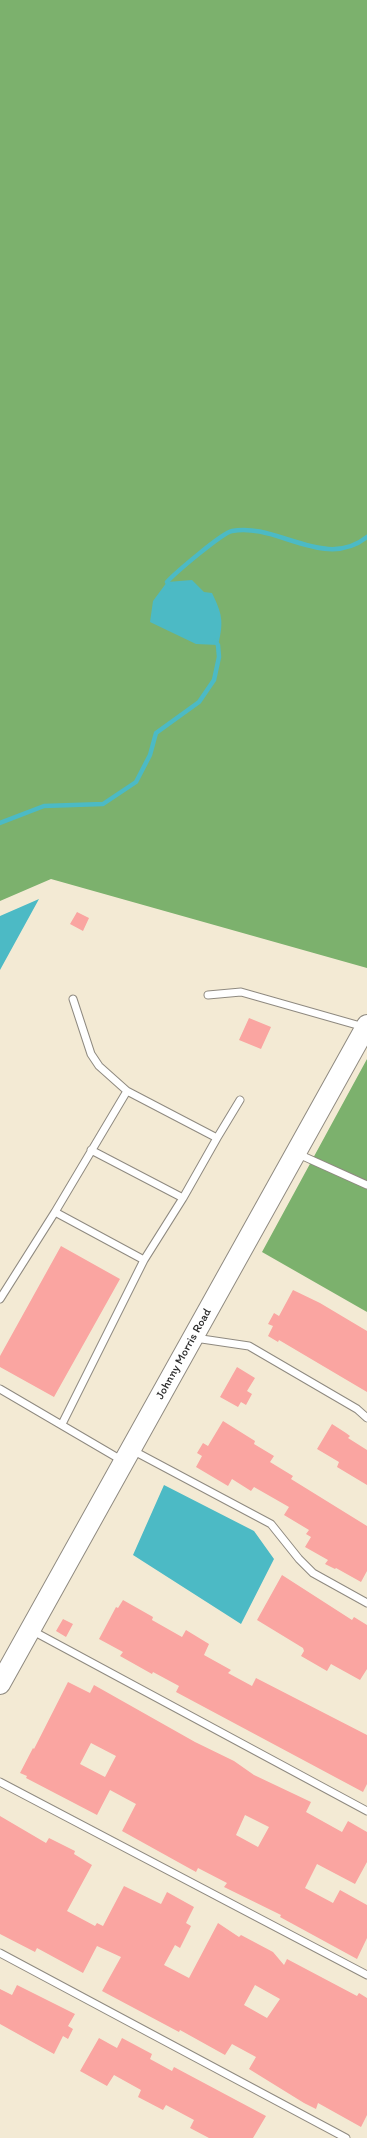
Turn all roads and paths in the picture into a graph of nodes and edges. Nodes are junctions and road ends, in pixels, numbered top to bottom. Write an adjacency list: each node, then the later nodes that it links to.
1 (208, 996): 3 (lane)
2 (72, 999): 4 (lane)
3 (366, 1026): 8 (street, Johnny Morris Road)
4 (127, 1091): 6 (lane); 7 (lane)
5 (240, 1100): 6 (lane)
6 (217, 1138): 10 (lane)
7 (91, 1150): 10 (lane); 11 (lane)
8 (296, 1153): 9 (lane); 14 (street, Johnny Morris Road)
9 (367, 1186)
10 (183, 1198): 12 (lane)
11 (55, 1212): 12 (lane); 13 (lane)
12 (144, 1260): 17 (lane)
13 (0, 1299)
14 (193, 1338): 16 (lane); 18 (street, Johnny Morris Road)
15 (0, 1389): 17 (lane)
16 (367, 1418)
17 (62, 1424): 18 (lane)
18 (127, 1456): 19 (lane); 20 (street, Johnny Morris Road)
19 (367, 1603)
20 (30, 1629): 21 (street, Johnny Morris Road); 23 (lane)
21 (0, 1684)
22 (0, 1782): 25 (lane)
23 (367, 1811)
24 (0, 1953): 26 (lane)
25 (367, 1975)
26 (346, 2138)

